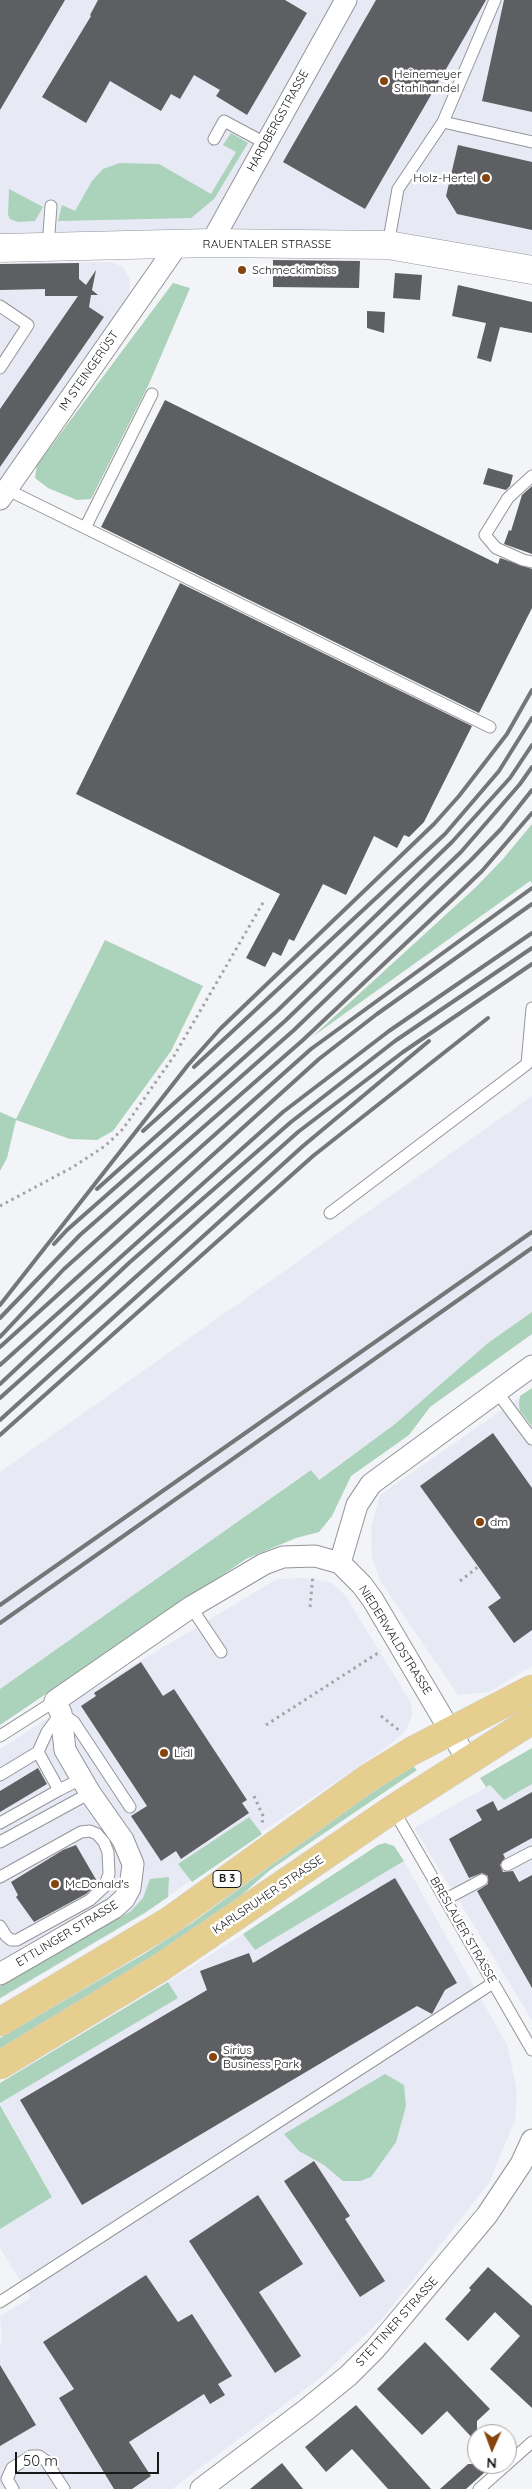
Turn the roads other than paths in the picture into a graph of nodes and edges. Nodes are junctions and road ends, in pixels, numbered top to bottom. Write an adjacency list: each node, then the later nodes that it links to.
1 (346, 0): 6 (street, HARDBERGSTRASSE)
2 (495, 0): 3 (lane)
3 (443, 122): 5 (lane); 10 (lane)
4 (214, 139): 6 (lane)
5 (532, 142)
6 (265, 143): 8 (street, HARDBERGSTRASSE)
7 (51, 206): 11 (lane)
8 (211, 243): 9 (street, RAUENTALER STRASSE); 10 (street, RAUENTALER STRASSE)
9 (178, 244): 11 (street, RAUENTALER STRASSE); 18 (street, IM STEINGERÜST)
10 (388, 245): 13 (street, RAUENTALER STRASSE)
11 (48, 247): 12 (street, RAUENTALER STRASSE)
12 (0, 248)
13 (532, 270)
14 (0, 306): 15 (lane)
15 (0, 368)
16 (152, 394): 19 (lane)
17 (532, 476): 20 (lane)
18 (3, 494): 19 (lane)
19 (85, 528): 21 (lane)
20 (532, 562)
21 (490, 727)
22 (532, 1008): 23 (lane)
23 (330, 1213)
24 (532, 1366): 25 (street)
25 (496, 1392): 26 (lane); 27 (street)
26 (532, 1439)
27 (340, 1563): 28 (street); 33 (street, NIEDERWALDSTRASSE)
28 (191, 1608): 29 (lane); 31 (street)
29 (221, 1652)
30 (532, 1689): 33 (main road, B 3)
31 (58, 1707): 34 (lane); 35 (lane); 38 (street, ETTLINGER STRASSE); 40 (lane)
32 (532, 1720): 36 (main road, KARLSRUHER STRASSE)
33 (451, 1732): 36 (street, NIEDERWALDSTRASSE); 52 (main road, B 3)
34 (0, 1736)
35 (38, 1752): 37 (lane); 39 (lane)
36 (468, 1761): 41 (main road, KARLSRUHER STRASSE)
37 (0, 1775)
38 (85, 1786): 39 (lane); 43 (lane); 50 (street, ETTLINGER STRASSE)
39 (59, 1790): 42 (lane)
40 (130, 1807)
41 (393, 1809): 48 (lane, BRESLAUER STRASSE); 54 (main road, KARLSRUHER STRASSE)
42 (0, 1823)
43 (0, 1842)
44 (532, 1852): 45 (lane)
45 (507, 1865)
46 (0, 1876): 49 (lane)
47 (482, 1880): 48 (lane)
48 (446, 1899): 51 (lane, BRESLAUER STRASSE)
49 (0, 1926)
50 (0, 1974)
51 (493, 1983): 53 (lane, BRESLAUER STRASSE); 56 (lane)
52 (0, 2022)
53 (532, 2050)
54 (0, 2065)
55 (532, 2140): 60 (street, STETTINER STRASSE)
56 (0, 2302)
57 (532, 2442): 61 (lane)
58 (12, 2489): 59 (lane)
59 (64, 2489)
60 (201, 2489)
61 (479, 2489)

